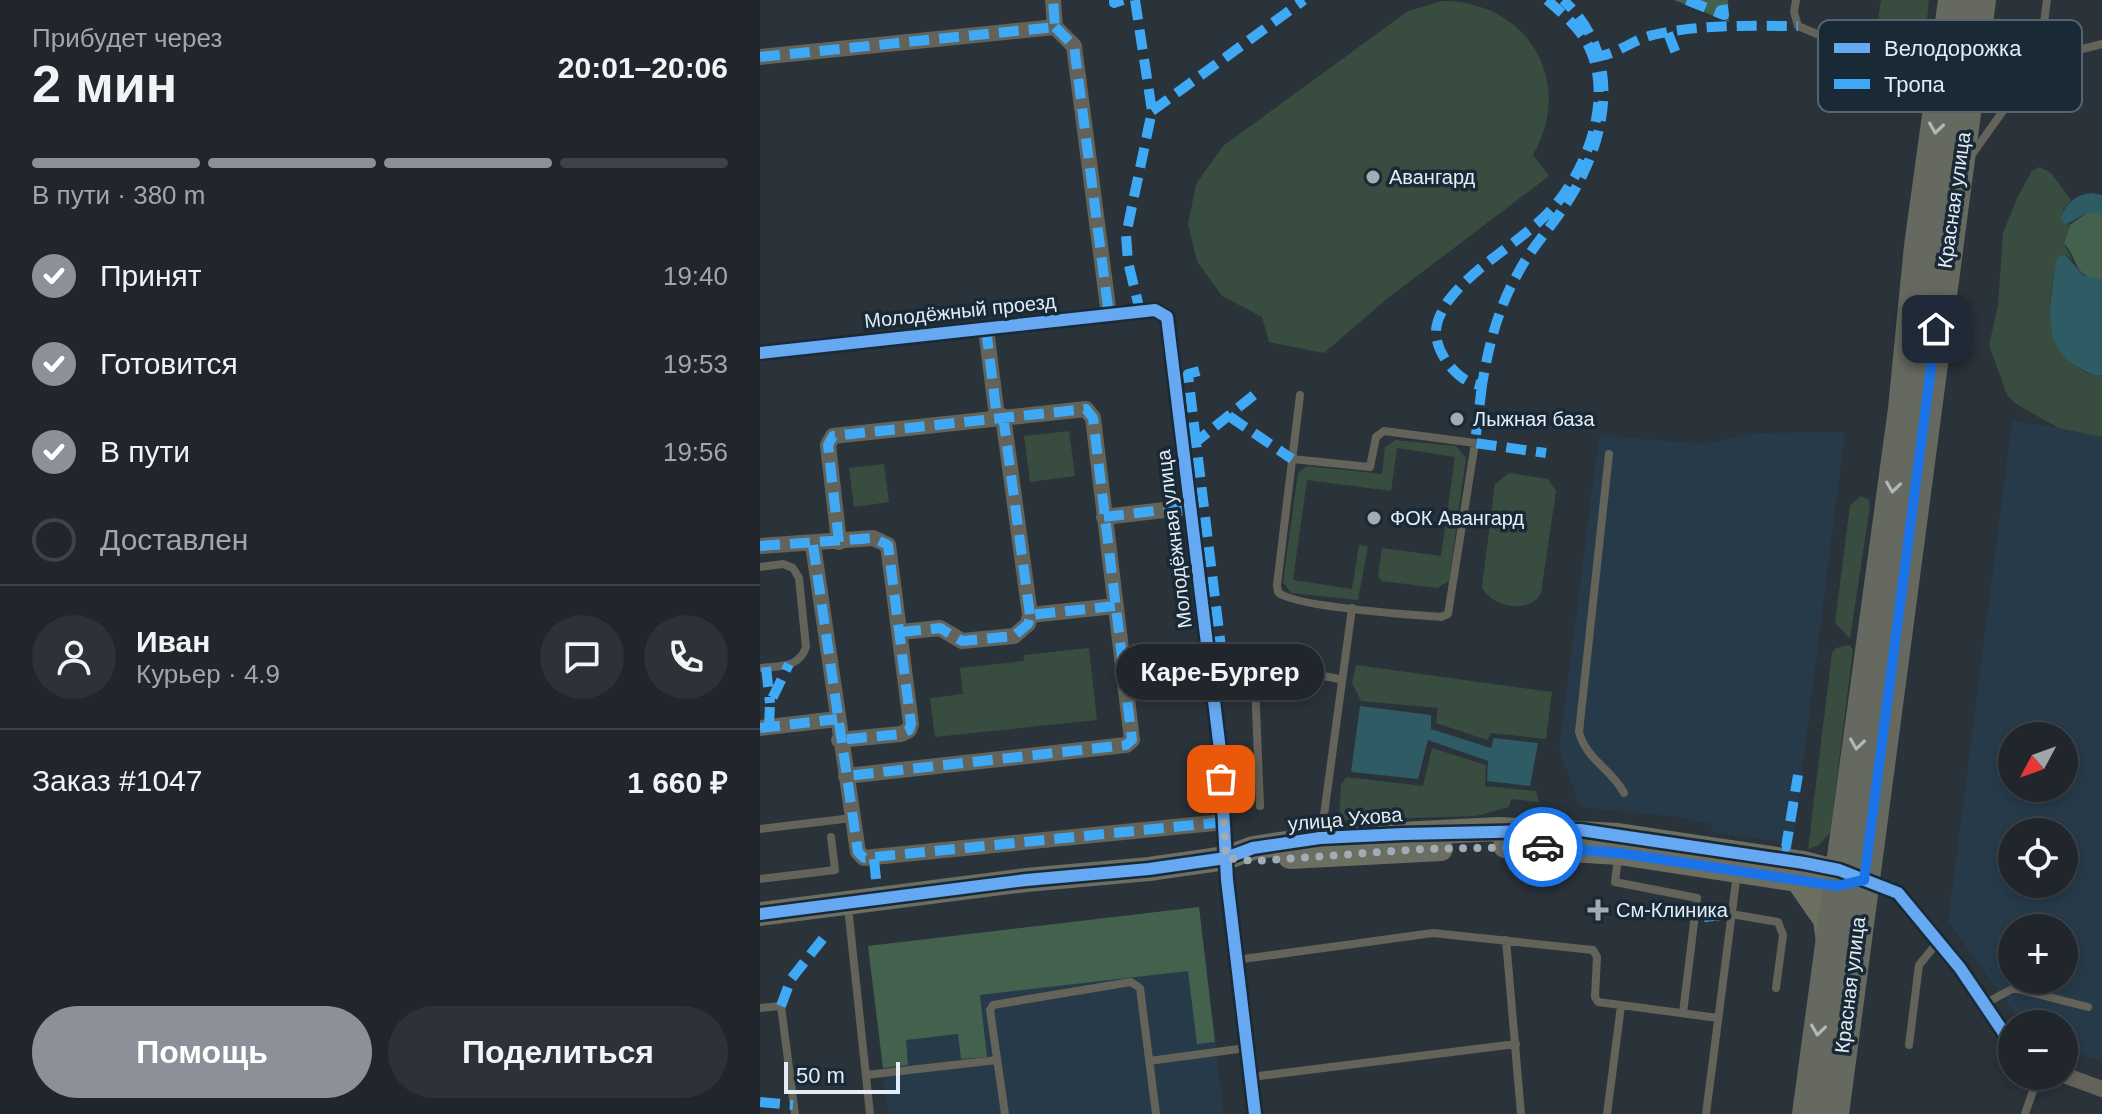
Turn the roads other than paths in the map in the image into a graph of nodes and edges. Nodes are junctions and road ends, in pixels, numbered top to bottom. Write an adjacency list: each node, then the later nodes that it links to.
1 (1053, 0): 9 (street)
2 (1796, 0): 10 (lane)
3 (1953, 0): 6 (highway, Красная улица)
4 (1981, 0): 7 (highway, Красная улица)
5 (2047, 0): 8 (lane)
6 (1950, 20)
7 (1978, 20)
8 (2044, 20)
9 (1055, 27): 13 (street); 19 (street)
10 (1818, 34)
11 (2102, 44): 12 (lane)
12 (2082, 49)
13 (760, 57)
14 (1938, 112): 48 (highway, Красная улица, one-way to 48)
15 (1965, 112): 17 (highway, Красная улица)
16 (2002, 112): 17 (lane)
17 (1956, 176): 57 (highway, Красная улица)
18 (1164, 312): 19 (street, Молодёжный проезд); 26 (street, Молодёжная улица)
19 (1109, 315): 20 (street, Молодёжный проезд)
20 (986, 329): 21 (street, Молодёжный проезд); 23 (street)
21 (760, 353)
22 (1300, 395): 25 (lane)
23 (1000, 416): 27 (street); 28 (street); 34 (street)
24 (1609, 454): 44 (lane)
25 (1292, 459): 33 (lane); 33 (lane)
26 (1190, 507): 27 (street); 47 (street, Молодёжная улица)
27 (1104, 517): 32 (street)
28 (839, 542): 29 (street); 35 (street)
29 (813, 545): 30 (street); 40 (street)
30 (760, 546)
31 (760, 567): 38 (lane)
32 (1115, 606): 34 (street); 43 (street)
33 (1352, 608): 39 (lane)
34 (1030, 615): 35 (street)
35 (901, 632): 42 (street)
36 (1222, 656): 37 (lane)
37 (1254, 661): 39 (lane); 45 (lane)
38 (760, 668)
39 (1339, 679): 51 (lane)
40 (837, 719): 41 (street); 42 (street)
41 (760, 728)
42 (839, 740): 43 (street)
43 (846, 776): 46 (street)
44 (1624, 793)
45 (1260, 806)
46 (852, 818): 47 (street); 49 (lane)
47 (1224, 822): 53 (street, Молодёжная улица)
48 (1846, 825): 55 (street); 57 (highway, Красная улица)
49 (760, 829)
50 (831, 837): 56 (lane)
51 (1320, 838): 53 (street, улица Ухова); 55 (street, улица Ухова)
52 (1619, 853): 53 (street, улица Ухова); 54 (street, улица Ухова); 70 (lane)
53 (1226, 858): 58 (street, улица Ухова); 64 (street, Молодёжная улица)
54 (1738, 870): 55 (street, улица Ухова); 60 (lane)
55 (1801, 872): 57 (street, улица Ухова); 63 (street)
56 (760, 879)
57 (1847, 879): 62 (street); 63 (highway, Красная улица); 92 (highway, Красная улица)
58 (848, 902): 59 (street, улица Ухова); 78 (lane)
59 (760, 914)
60 (1731, 914): 65 (lane); 71 (lane)
61 (1506, 940): 64 (lane); 67 (lane); 73 (lane)
62 (1938, 941): 66 (street); 74 (lane)
63 (1829, 952): 91 (highway, Красная улица, one-way to 91)
64 (1235, 960): 75 (street, Молодёжная улица)
65 (1776, 988)
66 (1984, 1004): 68 (lane); 72 (street)
67 (1621, 1006): 70 (lane); 89 (lane)
68 (2088, 1007)
69 (760, 1008): 83 (lane)
70 (1683, 1013): 71 (lane)
71 (1718, 1018): 90 (lane)
72 (1998, 1024)
73 (1516, 1044): 79 (lane); 88 (lane)
74 (1909, 1045)
75 (1246, 1048): 77 (lane); 79 (street, Молодёжная улица)
76 (997, 1060): 77 (lane); 78 (lane); 85 (lane)
77 (1149, 1061): 86 (lane)
78 (866, 1075): 84 (lane)
79 (1249, 1077): 87 (street, Молодёжная улица)
80 (2078, 1080): 81 (street)
81 (2102, 1089)
82 (2033, 1090): 93 (lane)
83 (795, 1114)
84 (870, 1114)
85 (1005, 1114)
86 (1156, 1114)
87 (1255, 1114)
88 (1521, 1114)
89 (1607, 1114)
90 (1706, 1114)
91 (1807, 1114)
92 (1834, 1114)
93 (2025, 1114)

